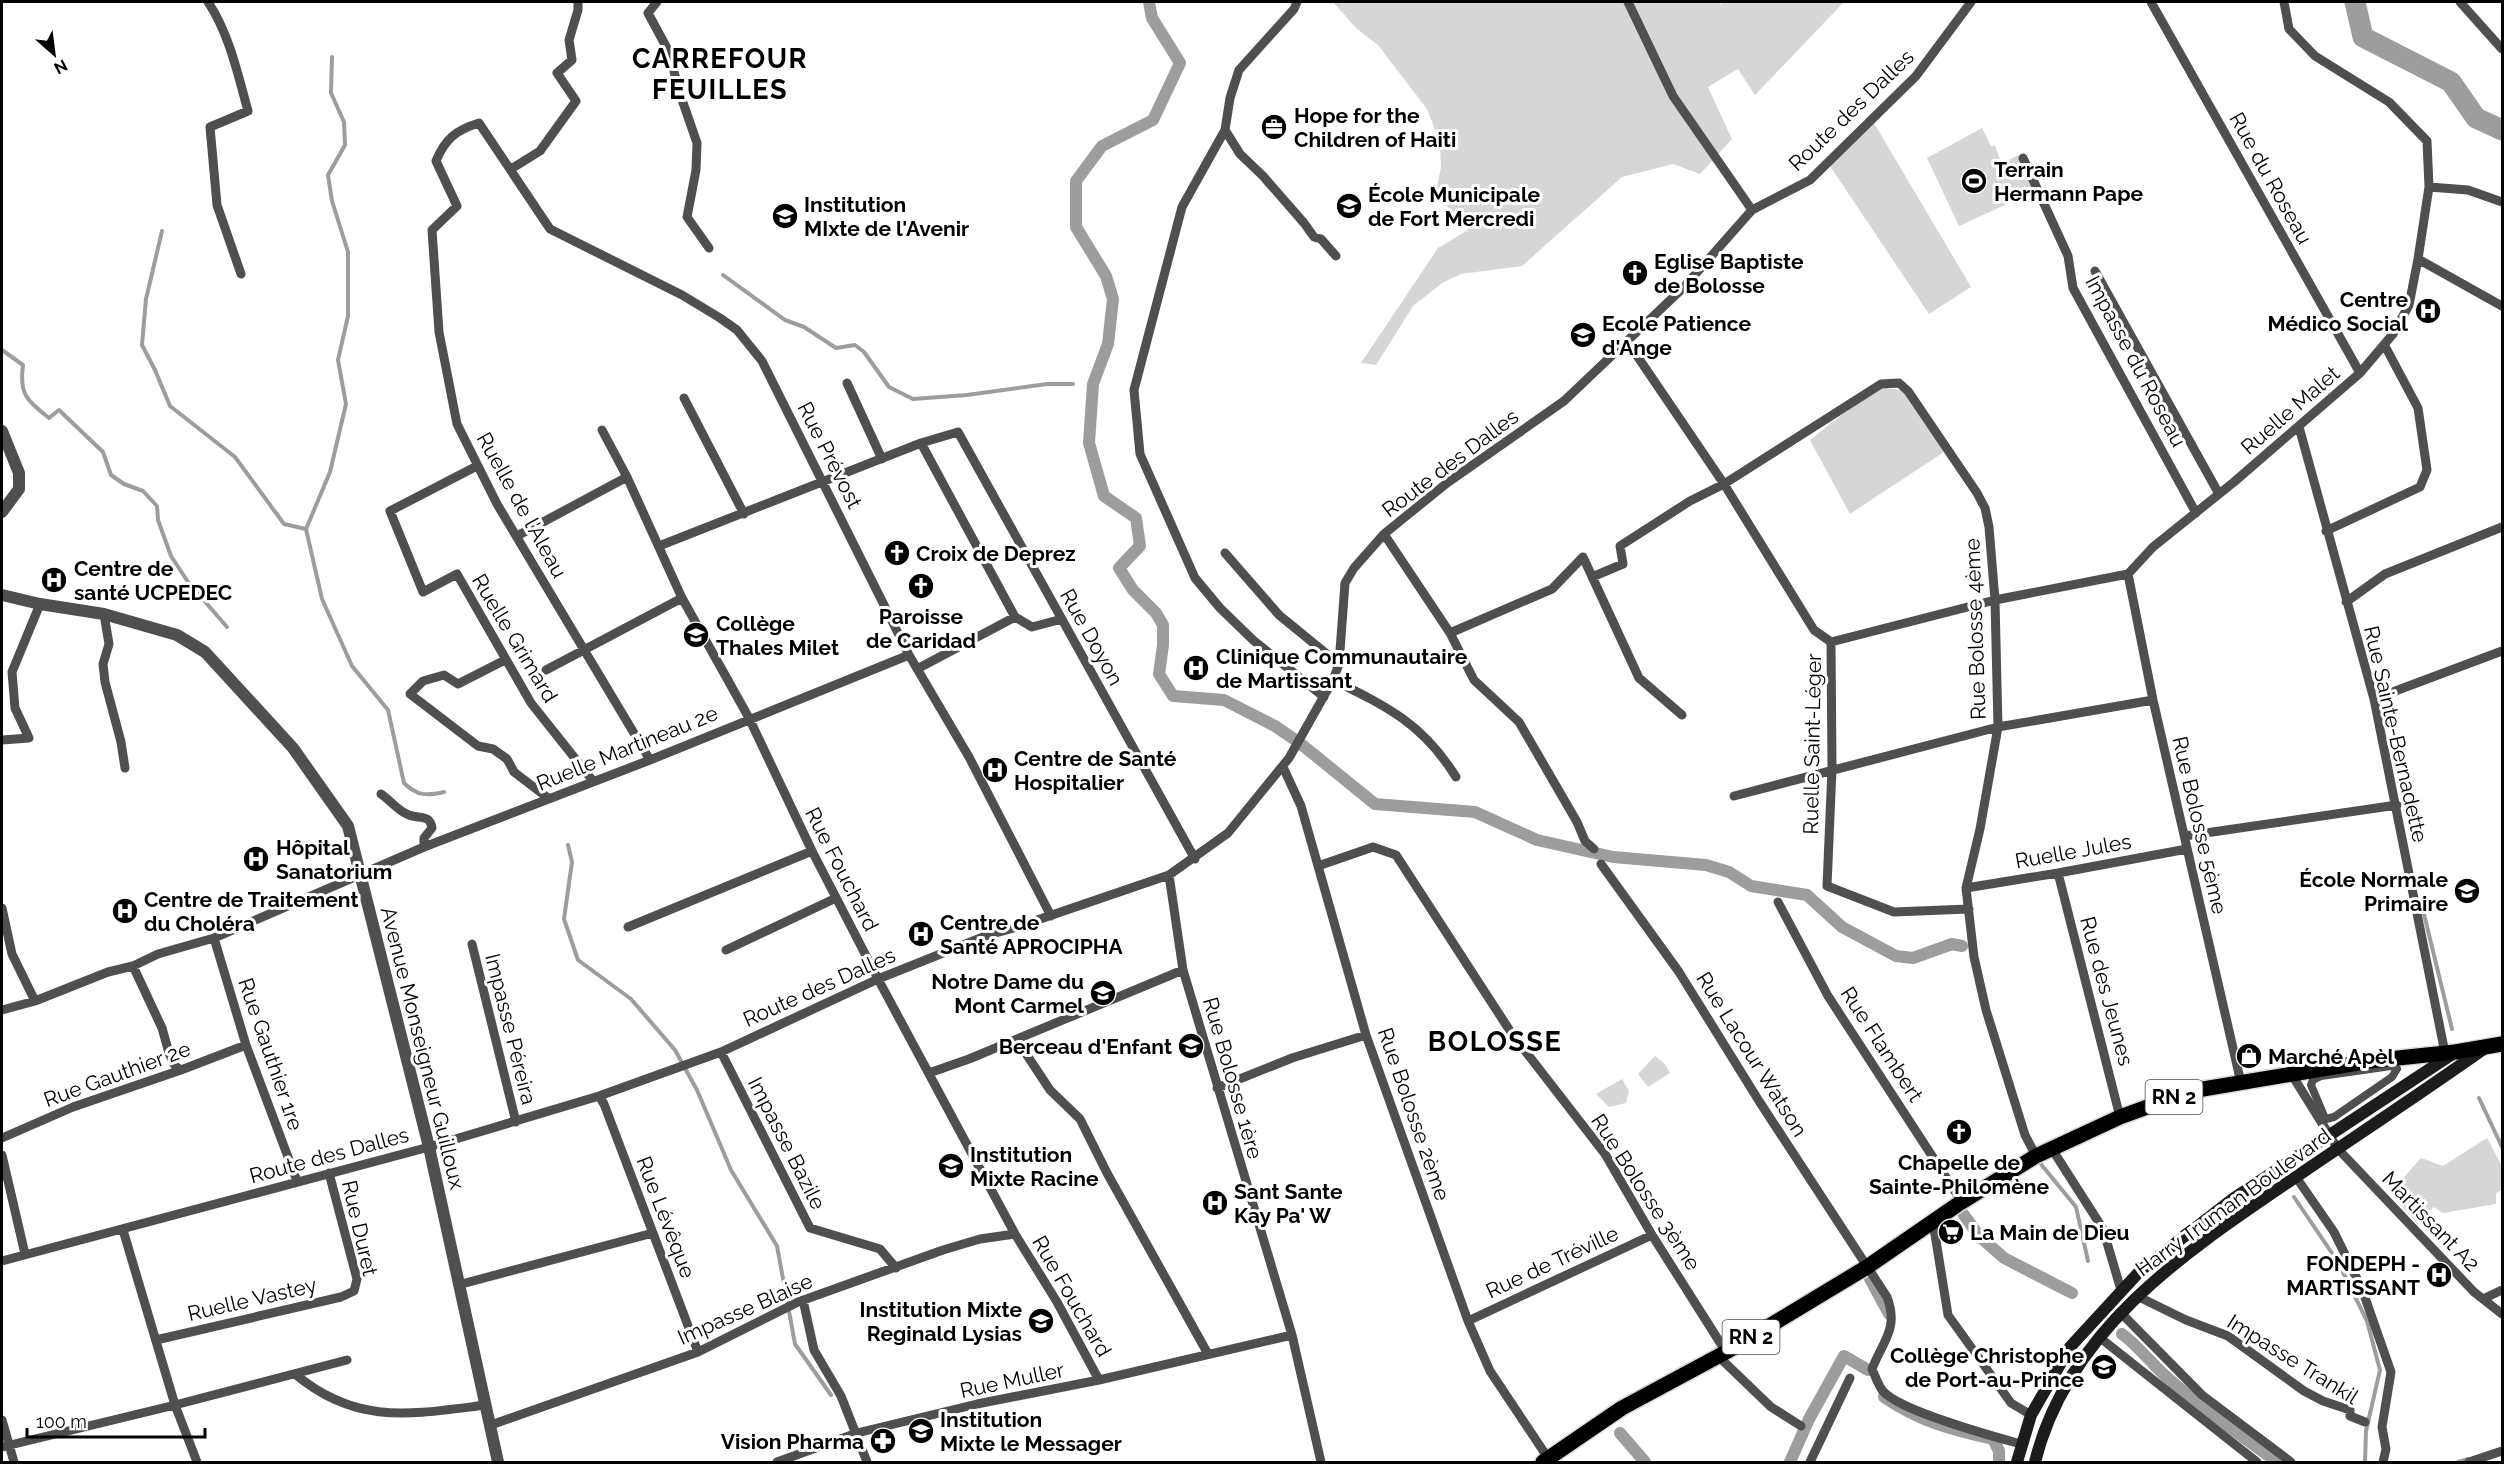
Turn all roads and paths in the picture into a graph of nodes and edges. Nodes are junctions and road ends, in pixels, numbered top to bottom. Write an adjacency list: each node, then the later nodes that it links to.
1 (208, 2): 22 (street)
2 (578, 2): 14 (street)
3 (657, 2): 18 (street)
4 (1297, 2): 12 (street)
5 (1628, 2): 17 (street)
6 (1971, 2): 17 (street, Route des Dalles)
7 (2151, 2): 26 (street, Rue du Roseau)
8 (2284, 2): 15 (street, Ruelle Malet)
9 (2460, 3): 10 (street)
10 (2502, 48)
11 (464, 127): 14 (street, Rue Prévost); 34 (street, Ruelle de l'Aleau)
12 (1225, 130): 19 (street); 68 (street)
13 (2023, 158): 40 (street, Impasse du Roseau)
14 (511, 169): 36 (street, Rue Prévost)
15 (2429, 188): 16 (street); 20 (street, Ruelle Malet)
16 (2502, 202)
17 (1752, 210): 24 (street, Route des Dalles)
18 (709, 248)
19 (1336, 256)
20 (2418, 259): 23 (street); 25 (street, Ruelle Malet)
21 (2095, 271): 38 (street)
22 (241, 274)
23 (2502, 306)
24 (1627, 341): 37 (street, Ruelle Saint-Léger); 44 (street, Route des Dalles)
25 (2385, 346): 26 (street, Ruelle Malet); 43 (street)
26 (2360, 373): 29 (street, Ruelle Malet)
27 (847, 383): 33 (street)
28 (684, 398): 41 (street)
29 (2299, 427): 38 (street, Ruelle Malet); 43 (street, Rue Sainte-Bernadette)
30 (602, 430): 35 (street, Rue Fouchard)
31 (2, 431): 39 (street)
32 (921, 443): 33 (street); 56 (street); 57 (street, Rue Doyon)
33 (882, 459): 36 (street)
34 (477, 466): 45 (street, Ruelle de l'Aleau); 63 (street, Ruelle Grimard)
35 (627, 477): 45 (street); 46 (street, Rue Fouchard)
36 (824, 482): 41 (street); 62 (street, Rue Prévost)
37 (1724, 484): 49 (street, Rue Bolosse 4ème); 52 (street, Rue Bolosse 4ème); 59 (street, Ruelle Saint-Léger)
38 (2219, 494): 40 (street, Ruelle Malet)
39 (2, 512)
40 (2196, 513): 48 (street, Ruelle Malet)
41 (744, 514): 46 (street)
42 (2502, 528): 53 (street)
43 (2326, 531): 53 (street, Rue Sainte-Bernadette)
44 (1384, 534): 58 (street); 64 (street, Route des Dalles)
45 (517, 536): 60 (street, Ruelle de l'Aleau)
46 (659, 546): 51 (street, Rue Fouchard)
47 (1225, 553): 64 (street)
48 (2128, 574): 52 (street); 70 (street, Rue Bolosse 5ème)
49 (1592, 577): 58 (street); 71 (street)
50 (2, 595): 54 (street, Avenue Monseigneur Guilloux)
51 (682, 598): 60 (street); 72 (street, Rue Fouchard)
52 (1995, 600): 59 (street); 73 (street, Rue Bolosse 4ème)
53 (2346, 602): 69 (street, Rue Sainte-Bernadette)
54 (40, 604): 55 (street, Avenue Monseigneur Guilloux); 74 (street)
55 (104, 614): 77 (street); 95 (street, Avenue Monseigneur Guilloux)
56 (1014, 617): 57 (street); 65 (street)
57 (1062, 619): 90 (street, Rue Doyon)
58 (1450, 633): 87 (street)
59 (1831, 642): 78 (street, Ruelle Saint-Léger)
60 (584, 650): 66 (street); 75 (street, Ruelle de l'Aleau)
61 (2502, 651): 69 (street)
62 (909, 655): 65 (street, Rue Prévost); 72 (street, Ruelle Martineau 2e)
63 (505, 660): 80 (street, Ruelle Grimard); 83 (street)
64 (1339, 664): 67 (street, Route des Dalles)
65 (916, 669): 101 (street, Rue Prévost)
66 (546, 670)
67 (1334, 680): 68 (street, Route des Dalles); 79 (street)
68 (1324, 697): 76 (street, Route des Dalles)
69 (2374, 699): 84 (street, Rue Sainte-Bernadette)
70 (2153, 700): 73 (street); 85 (street, Rue Bolosse 5ème)
71 (1682, 715)
72 (749, 718): 75 (street, Ruelle Martineau 2e); 89 (street, Rue Fouchard)
73 (1998, 728): 78 (street); 96 (street, Rue Bolosse 4ème)
74 (2, 740)
75 (650, 760): 80 (street, Ruelle Martineau 2e)
76 (1283, 767): 90 (street, Route des Dalles); 92 (street, Rue Bolosse 2ème)
77 (125, 768)
78 (1832, 769): 82 (street); 100 (street, Ruelle Saint-Léger)
79 (1456, 777)
80 (593, 781): 83 (street, Ruelle Martineau 2e)
81 (381, 794): 86 (street)
82 (1734, 796)
83 (548, 798): 86 (street, Ruelle Martineau 2e)
84 (2397, 805): 85 (street); 117 (street, Rue Sainte-Bernadette)
85 (2185, 836): 88 (street, Rue Bolosse 5ème)
86 (424, 847): 95 (street, Ruelle Martineau 2e)
87 (1594, 849)
88 (2187, 849): 93 (street, Ruelle Jules); 122 (street, Rue Bolosse 5ème)
89 (812, 851): 97 (street, Rue Fouchard); 102 (street)
90 (1195, 858): 94 (street, Route des Dalles)
91 (1601, 864): 145 (street, Rue Lacour Watson)
92 (1318, 866): 111 (street, Rue Bolosse 2ème); 142 (street, Rue Bolosse 3ème)
93 (2058, 873): 96 (street, Ruelle Jules); 125 (street, Rue des Jeunes)
94 (1170, 875): 101 (street, Route des Dalles); 107 (street, Rue Bolosse 1ère)
95 (359, 876): 103 (street, Ruelle Martineau 2e); 129 (street, Avenue Monseigneur Guilloux)
96 (1966, 888): 100 (street, Rue Bolosse 4ème)
97 (836, 898): 105 (street); 108 (street, Rue Fouchard)
98 (1778, 902): 137 (street, Rue Flambert)
99 (2, 908): 109 (street)
100 (1969, 909): 133 (street, Rue Bolosse 4ème)
101 (1051, 916): 108 (street, Route des Dalles)
102 (628, 927)
103 (214, 938): 106 (street, Ruelle Martineau 2e); 114 (street, Rue Gauthier 1re)
104 (472, 944): 126 (street, Impasse Péreira)
105 (726, 950)
106 (133, 966): 109 (street, Ruelle Martineau 2e); 118 (street)
107 (1183, 970): 112 (street); 123 (street, Rue Bolosse 1ère)
108 (878, 979): 116 (street, Route des Dalles); 119 (street, Rue Fouchard)
109 (35, 1000): 110 (street, Ruelle Martineau 2e)
110 (2, 1010)
111 (1366, 1035): 123 (street); 156 (street, Rue Bolosse 2ème)
112 (1017, 1040): 119 (street); 161 (street)
113 (2502, 1044): 115 (main road, RN 2)
114 (246, 1045): 118 (street, Rue Gauthier 2e); 136 (street, Rue Gauthier 1re)
115 (2486, 1047): 117 (main road, RN 2); 131 (main road, Harry Truman Boulevard)
116 (721, 1052): 124 (street, Route des Dalles); 146 (street, Impasse Bazile)
117 (2450, 1053): 120 (main road, RN 2); 127 (main road, Harry Truman Boulevard)
118 (181, 1070): 128 (street, Rue Gauthier 2e)
119 (929, 1073): 141 (street, Rue Fouchard)
120 (2292, 1075): 122 (main road, RN 2); 127 (street, Martissant A2)
121 (2392, 1077): 121 (street)
122 (2241, 1083): 125 (main road, RN 2)
123 (1217, 1088): 157 (street, Rue Bolosse 1ère)
124 (598, 1096): 126 (street, Route des Dalles); 140 (street, Rue Lévêque)
125 (2120, 1117): 130 (main road, RN 2)
126 (516, 1122): 129 (street, Route des Dalles)
127 (2328, 1136): 131 (street, Martissant A2); 148 (main road, Harry Truman Boulevard)
128 (2, 1138)
129 (429, 1147): 134 (street, Route des Dalles); 147 (street, Avenue Monseigneur Guilloux)
130 (2052, 1149): 133 (main road, RN 2); 148 (street)
131 (2338, 1149): 135 (main road, Harry Truman Boulevard); 152 (street, Martissant A2)
132 (2, 1155): 143 (street)
133 (2036, 1156): 137 (main road, RN 2)
134 (329, 1173): 136 (street, Route des Dalles); 150 (street, Rue Duret)
135 (2296, 1177): 151 (main road, Harry Truman Boulevard); 190 (street)
136 (297, 1181): 139 (street, Route des Dalles)
137 (1962, 1202): 138 (main road, RN 2)
138 (1933, 1222): 145 (main road, RN 2); 169 (street)
139 (123, 1230): 143 (street, Route des Dalles); 159 (street)
140 (653, 1233): 147 (street); 160 (street, Rue Lévêque)
141 (1015, 1234): 146 (street, Impasse Blaise); 166 (street, Rue Fouchard)
142 (1652, 1236): 156 (street, Rue de Tréville); 162 (street, Rue Bolosse 3ème)
143 (26, 1254): 144 (street, Route des Dalles)
144 (2, 1261)
145 (1867, 1267): 162 (main road, RN 2); 175 (street, Rue Lacour Watson)
146 (896, 1268): 153 (street, Impasse Blaise)
147 (458, 1285): 168 (street, Avenue Monseigneur Guilloux)
148 (2121, 1290): 169 (main road, Harry Truman Boulevard)
149 (2502, 1290): 152 (street)
150 (354, 1291): 159 (street, Ruelle Vastey)
151 (2138, 1296): 154 (main road, Harry Truman Boulevard); 171 (street, Impasse Trankil)
152 (2485, 1298): 155 (street, Martissant A2)
153 (803, 1300): 160 (street, Impasse Blaise); 174 (street)
154 (2120, 1312): 158 (main road, Harry Truman Boulevard); 189 (street)
155 (2502, 1314)
156 (1468, 1321): 178 (street, Rue Bolosse 2ème)
157 (1292, 1335): 161 (street, Rue Muller); 184 (street, Rue Bolosse 1ère)
158 (2099, 1337): 187 (main road, Harry Truman Boulevard); 188 (street)
159 (156, 1340): 167 (street)
160 (698, 1352): 172 (street, Impasse Blaise)
161 (1208, 1354): 166 (street, Rue Muller)
162 (1722, 1354): 173 (street, Rue Bolosse 3ème); 178 (main road, RN 2)
163 (346, 1360): 164 (street)
164 (295, 1374): 167 (street); 168 (street)
165 (1850, 1378): 185 (street)
166 (1099, 1380): 174 (street, Rue Muller)
167 (175, 1405): 176 (street); 180 (street)
168 (486, 1405): 172 (street, Avenue Monseigneur Guilloux)
169 (2031, 1415): 175 (main road, Harry Truman Boulevard)
170 (2, 1420): 176 (street)
171 (2365, 1422)
172 (491, 1425): 181 (street, Avenue Monseigneur Guilloux)
173 (1801, 1426)
174 (857, 1433): 182 (street, Rue Muller); 183 (street)
175 (2021, 1444): 186 (main road, Harry Truman Boulevard)
176 (5, 1446): 179 (street)
177 (2502, 1451): 191 (street)
178 (1547, 1461)
179 (14, 1462)
180 (197, 1462)
181 (498, 1462)
182 (777, 1462)
183 (867, 1462)
184 (1321, 1462)
185 (1810, 1462)
186 (2017, 1462)
187 (2035, 1462)
188 (2257, 1462)
189 (2290, 1462)
190 (2383, 1462)
191 (2469, 1462)

